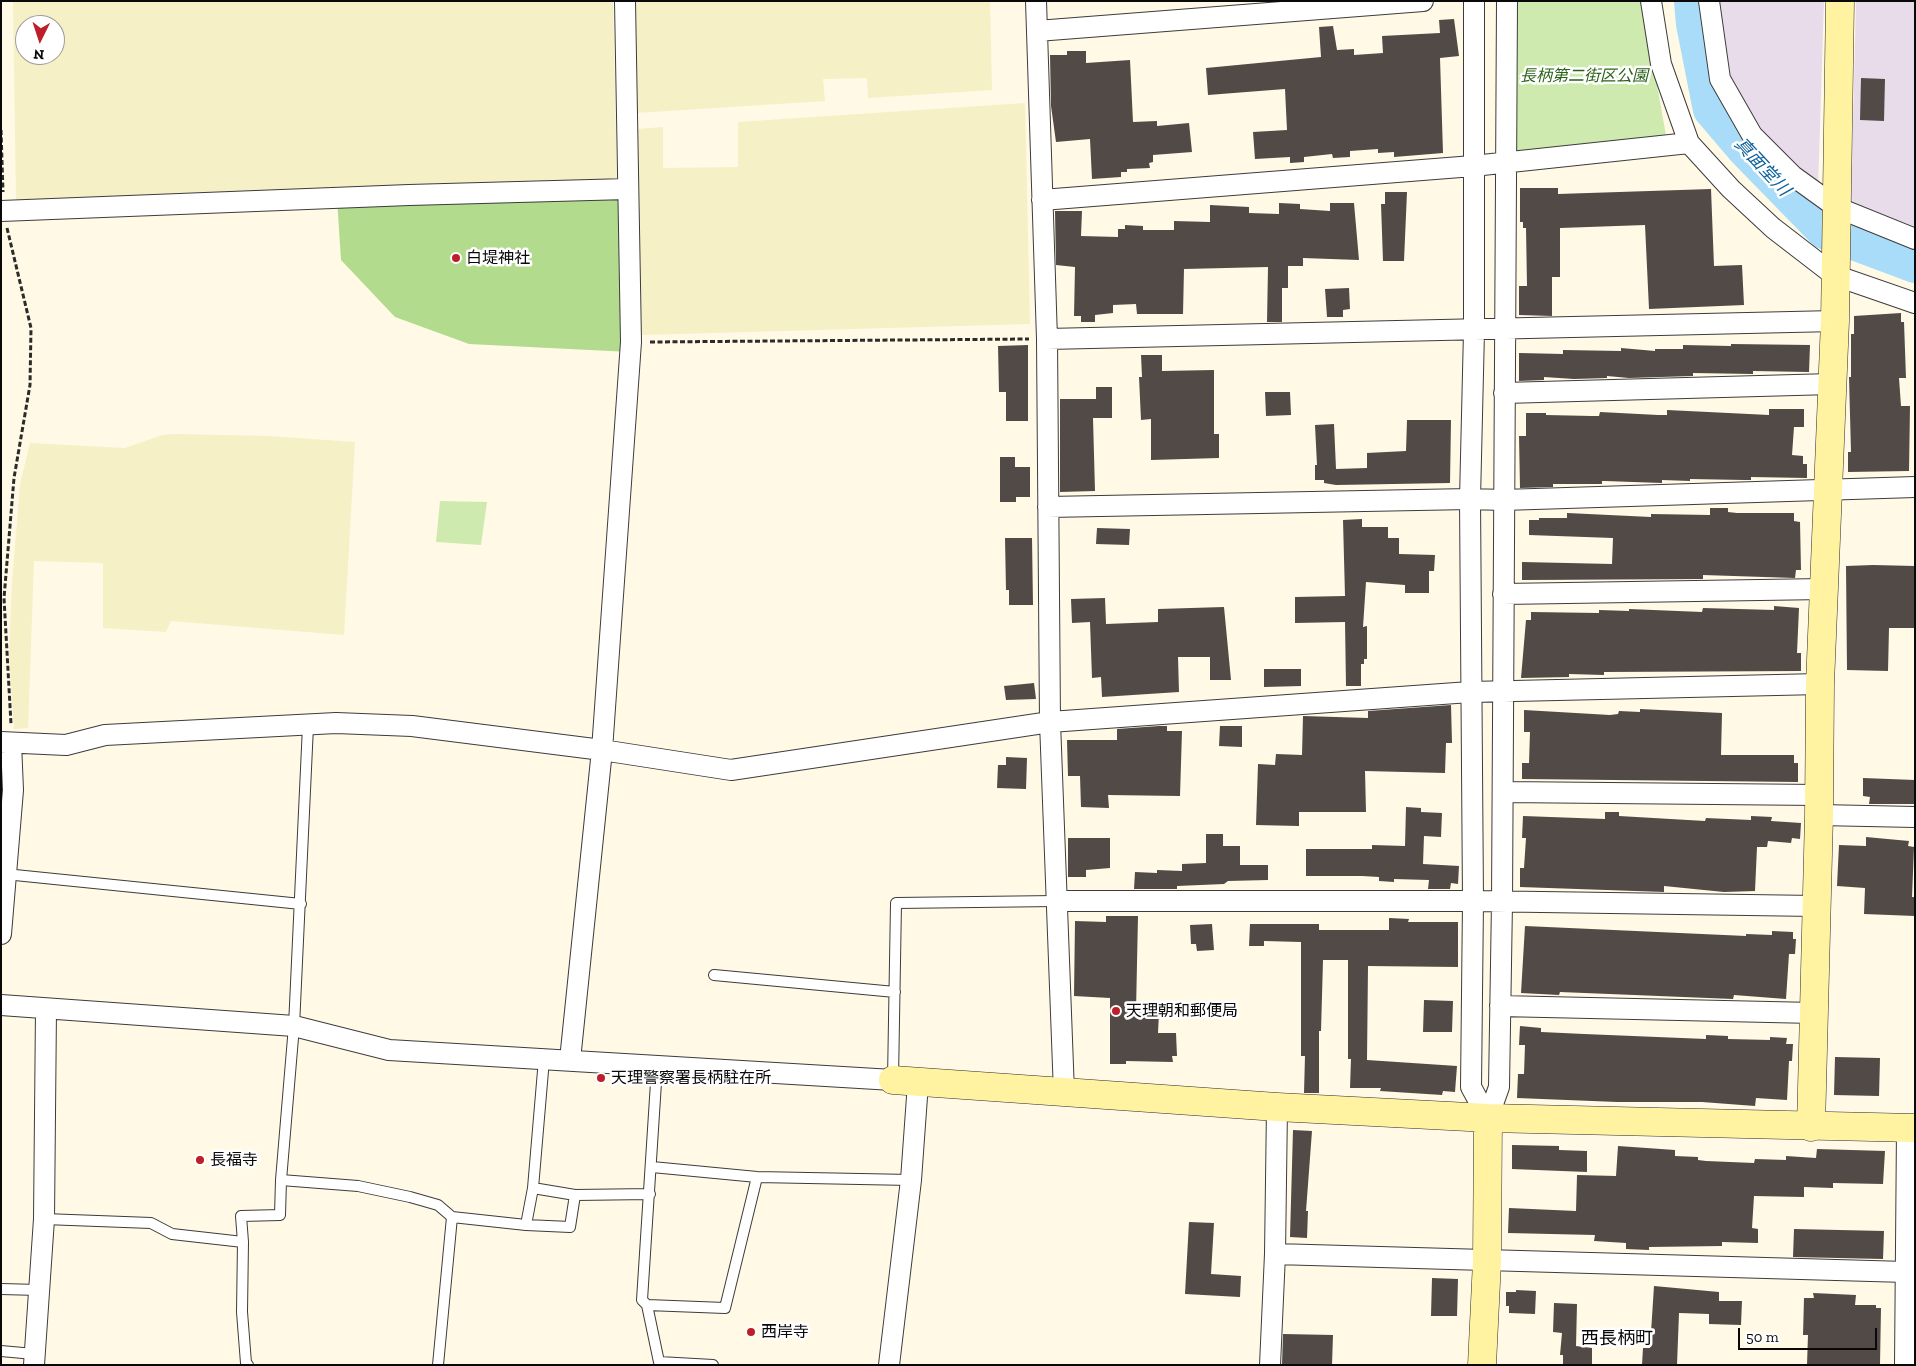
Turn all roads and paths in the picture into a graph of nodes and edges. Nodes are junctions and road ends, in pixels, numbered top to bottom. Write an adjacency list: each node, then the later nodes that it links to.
1 (625, 1): 14 (street)
2 (1036, 1): 9 (street)
3 (1423, 1): 9 (street)
4 (1474, 1): 13 (street)
5 (1506, 1): 12 (street)
6 (1651, 1): 11 (street)
7 (1708, 1): 17 (street)
8 (1840, 1): 17 (street)
9 (1036, 31): 15 (street)
10 (1, 130): 16 (path)
11 (1689, 143): 12 (street); 19 (street)
12 (1506, 163): 13 (street); 23 (street)
13 (1473, 166): 15 (street); 22 (street)
14 (627, 189): 16 (street); 25 (street)
15 (1042, 200): 24 (street)
16 (2, 211): 40 (path)
17 (1836, 211): 18 (street); 19 (street)
18 (1915, 238)
19 (1834, 269): 20 (street); 21 (street)
20 (1915, 303)
21 (1835, 321): 23 (street); 26 (street)
22 (1474, 330): 23 (street); 24 (street); 30 (street)
23 (1504, 330): 27 (street)
24 (1047, 339): 25 (path); 32 (street)
25 (631, 342): 41 (street)
26 (1832, 384): 27 (street); 29 (street)
27 (1504, 393): 31 (street)
28 (1915, 486): 29 (street)
29 (1829, 490): 31 (street); 33 (street)
30 (1470, 499): 31 (street); 32 (street); 36 (street)
31 (1503, 500): 34 (street)
32 (1048, 507): 38 (street)
33 (1824, 589): 34 (street); 35 (street)
34 (1503, 594): 37 (street)
35 (1820, 684): 37 (street); 43 (street)
36 (1470, 692): 37 (street); 38 (street); 47 (street)
37 (1503, 692): 42 (street)
38 (1050, 722): 41 (street); 46 (street)
39 (308, 726): 40 (street); 41 (street); 49 (lane)
40 (6, 742): 45 (street)
41 (602, 750): 60 (street)
42 (1503, 792): 43 (street); 48 (street)
43 (1819, 805): 44 (street); 50 (street)
44 (1915, 817)
45 (5, 874): 49 (lane); 51 (street)
46 (1056, 901): 47 (street); 53 (lane); 63 (street)
47 (1473, 902): 48 (street); 65 (street)
48 (1502, 902): 50 (street); 55 (street)
49 (301, 904): 58 (lane)
50 (1816, 906): 57 (street)
51 (1, 934)
52 (714, 975): 53 (lane)
53 (895, 992): 62 (lane)
54 (1, 1005): 56 (street)
55 (1500, 1006): 57 (street); 65 (street)
56 (46, 1009): 58 (street); 76 (street)
57 (1814, 1013): 66 (street)
58 (294, 1026): 59 (street); 70 (lane)
59 (544, 1058): 60 (street); 72 (lane)
60 (570, 1060): 61 (street)
61 (657, 1067): 62 (street); 68 (lane)
62 (906, 1081): 63 (street); 71 (street)
63 (1064, 1093): 64 (street)
64 (1277, 1107): 65 (street); 79 (street)
65 (1488, 1118): 66 (street); 80 (street)
66 (1811, 1127): 67 (street)
67 (1911, 1128): 81 (street)
68 (652, 1167): 69 (lane); 73 (lane)
69 (756, 1177): 71 (lane); 84 (lane)
70 (281, 1180): 75 (lane); 78 (lane)
71 (911, 1180): 91 (street)
72 (533, 1188): 74 (lane); 77 (lane)
73 (650, 1194): 74 (lane); 84 (lane)
74 (575, 1195): 77 (lane)
75 (452, 1217): 77 (lane); 89 (lane)
76 (44, 1219): 78 (lane); 83 (street)
77 (526, 1225)
78 (243, 1242): 88 (lane)
79 (1275, 1254): 80 (street); 92 (street)
80 (1487, 1261): 81 (street); 93 (street)
81 (1906, 1272): 94 (street)
82 (1, 1289): 83 (lane)
83 (39, 1290): 86 (street)
84 (647, 1305): 87 (lane)
85 (1, 1351): 86 (lane)
86 (34, 1359)
87 (659, 1364): 90 (lane)
88 (248, 1365)
89 (438, 1365)
90 (713, 1365)
91 (890, 1365)
92 (1270, 1365)
93 (1482, 1365)
94 (1905, 1365)

